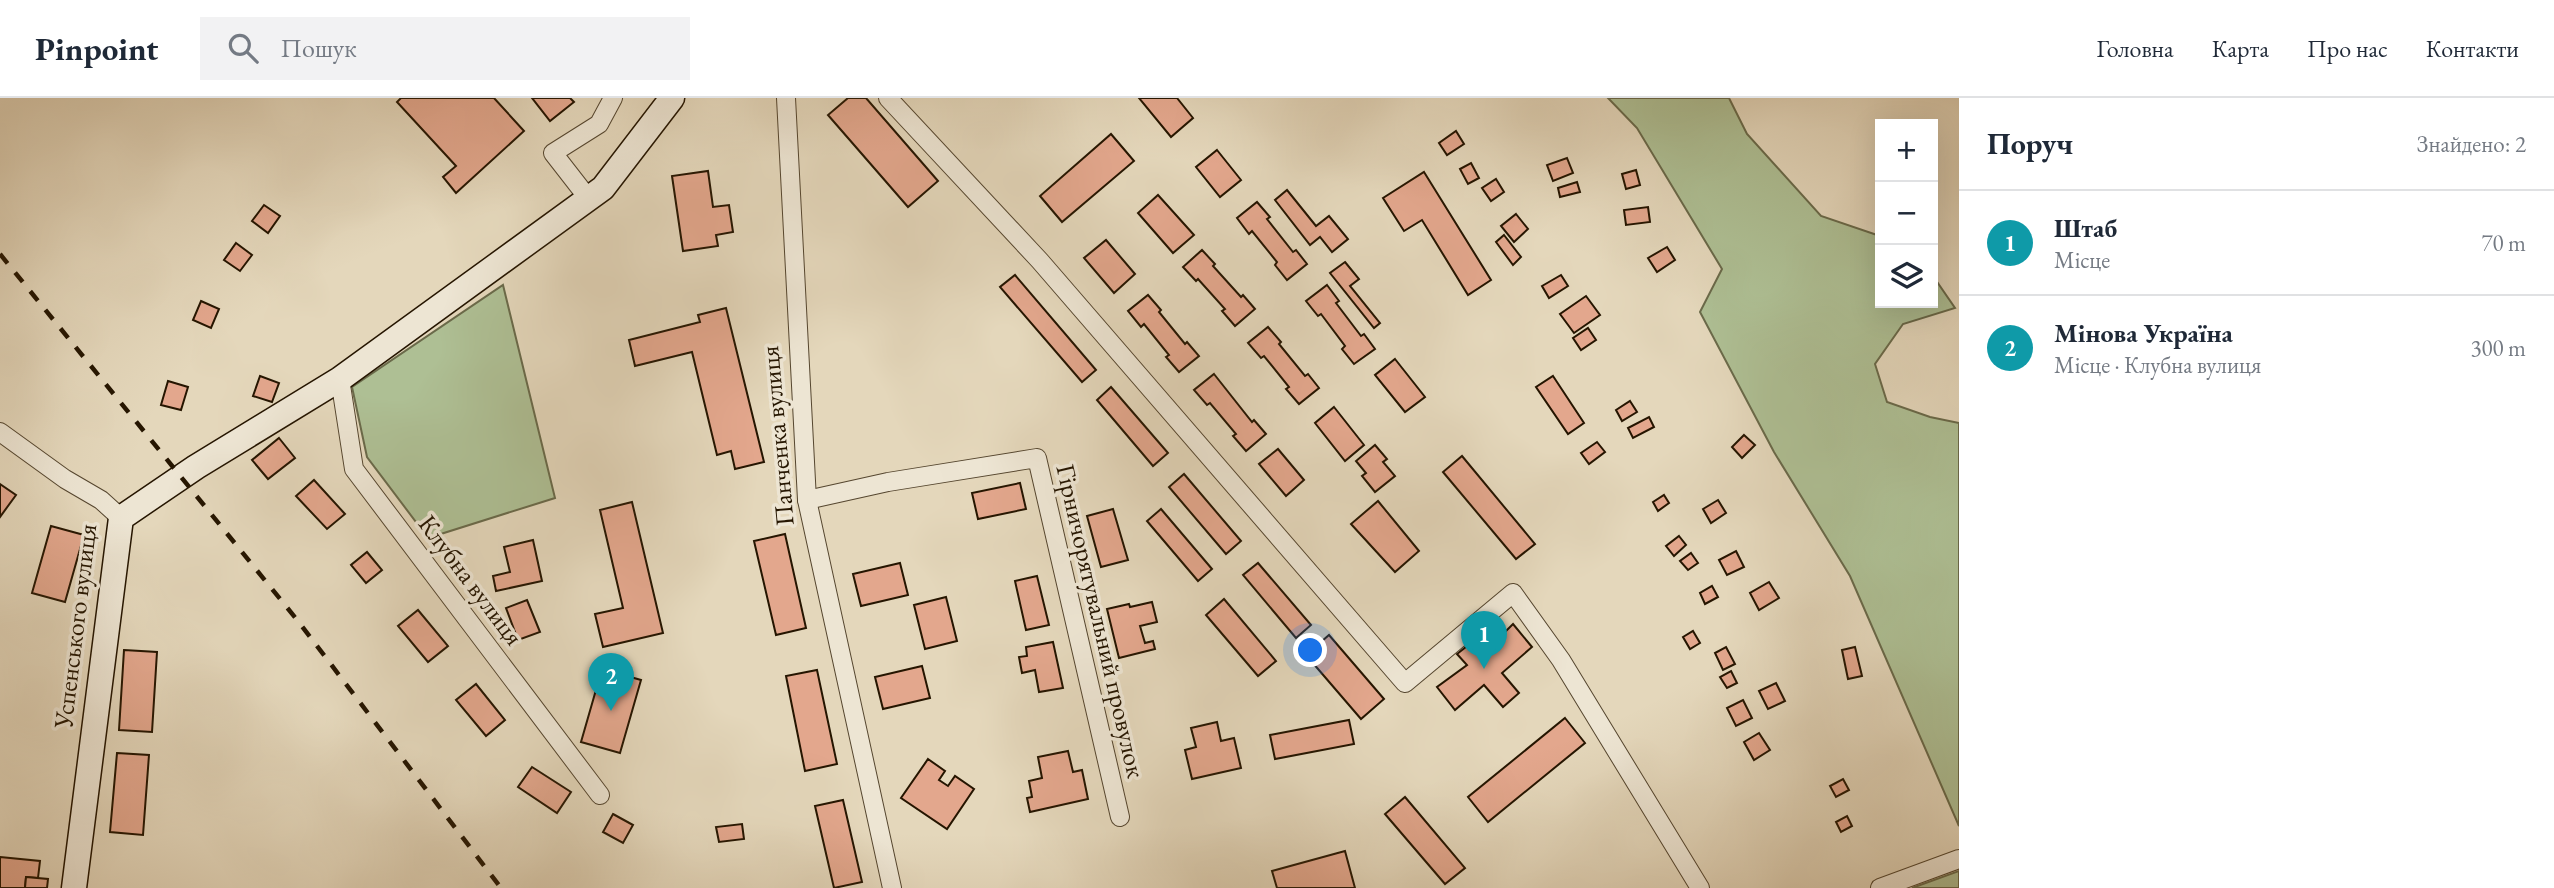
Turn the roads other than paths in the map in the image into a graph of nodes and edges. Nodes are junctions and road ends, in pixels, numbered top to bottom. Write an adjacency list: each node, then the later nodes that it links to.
1 (613, 98): 5 (street)
2 (672, 98): 5 (street)
3 (786, 98): 8 (street, Панченка вулиця)
4 (888, 98): 15 (street)
5 (588, 198): 6 (street)
6 (340, 379): 9 (street); 10 (street, Клубна вулиця)
7 (0, 432): 9 (street, Успенського вулиця)
8 (807, 500): 11 (street, Гірничорятувальний провулок); 14 (street, Панченка вулиця)
9 (121, 518): 13 (street, Успенського вулиця)
10 (600, 795)
11 (1120, 817)
12 (1959, 859): 16 (street)
13 (74, 888)
14 (892, 888)
15 (1700, 888)
16 (1880, 888)

